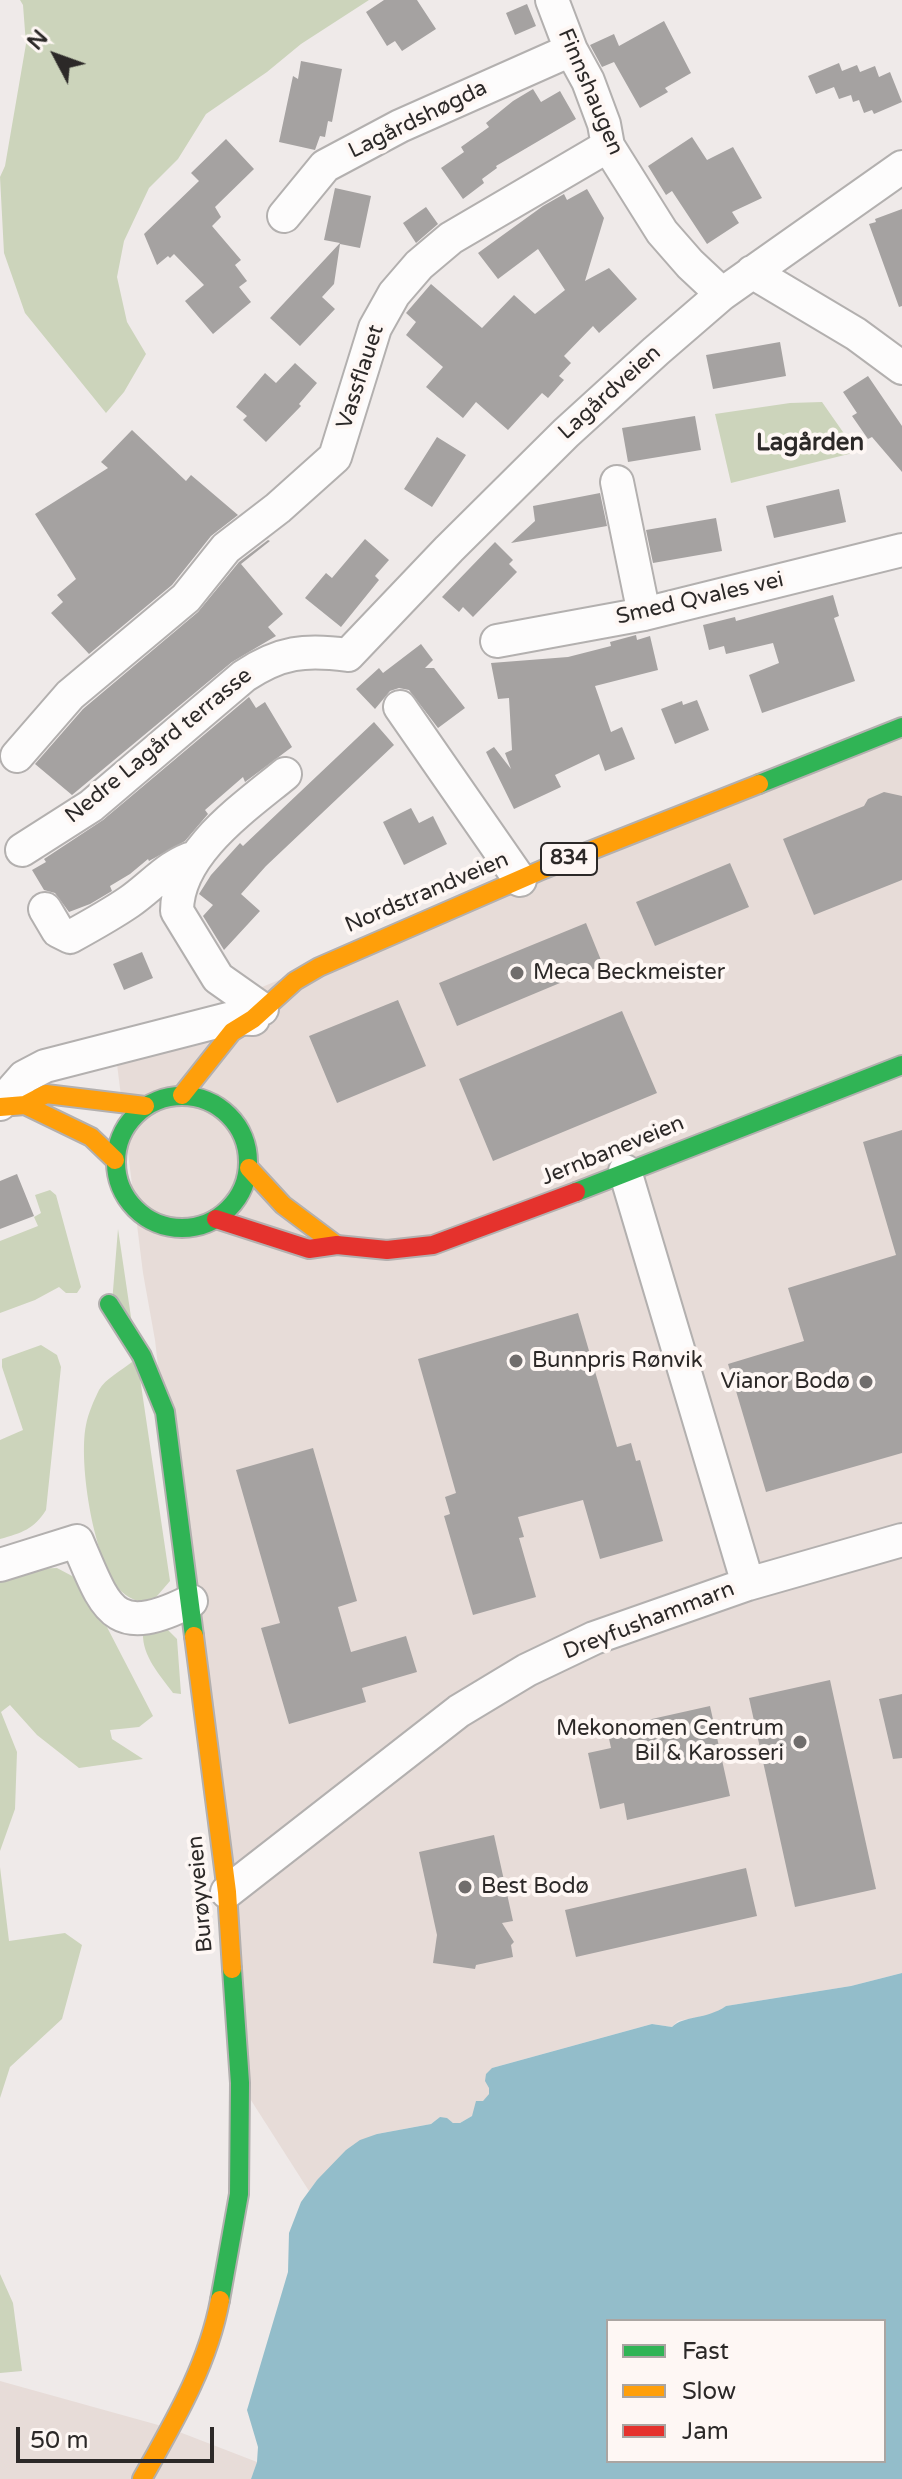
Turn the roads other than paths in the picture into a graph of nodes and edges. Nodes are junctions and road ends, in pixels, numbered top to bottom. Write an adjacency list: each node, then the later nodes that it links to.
1 (552, 0): 2 (street, Finnshaugen)
2 (571, 50): 3 (street, Finnshaugen); 5 (street, Lagårdshøgda)
3 (608, 146): 7 (street, Finnshaugen); 16 (street, Vassflauet)
4 (902, 167): 6 (street, Lagårdveien)
5 (284, 216)
6 (752, 272): 7 (street, Lagårdveien); 8 (street)
7 (722, 294): 13 (street, Lagårdveien)
8 (902, 368)
9 (617, 482): 11 (street)
10 (902, 550): 11 (street, Smed Qvales vei)
11 (644, 614): 12 (street, Smed Qvales vei)
12 (497, 641)
13 (348, 655): 18 (street, Nedre Lagård terrasse)
14 (400, 707): 20 (street)
15 (902, 727): 20 (street, Nordstrandveien / 834)
16 (17, 756)
17 (285, 774): 19 (street)
18 (22, 850)
19 (196, 857): 21 (street); 22 (street)
20 (520, 880): 22 (street, Nordstrandveien / 834)
21 (45, 909)
22 (254, 1025): 24 (street, Nordstrandveien / 834); 25 (street)
23 (902, 1065): 29 (street, Jernbaneveien)
24 (182, 1095): 26 (street); 28 (street)
25 (8, 1105): 26 (street); 27 (street)
26 (145, 1106): 27 (street)
27 (115, 1160): 30 (street)
28 (249, 1168): 30 (street); 31 (street)
29 (625, 1171): 31 (street, Jernbaneveien); 35 (street)
30 (216, 1219): 31 (street, Jernbaneveien)
31 (337, 1245)
32 (109, 1304): 36 (street, Burøyveien)
33 (902, 1540): 35 (street, Dreyfushammarn)
34 (0, 1565): 36 (street)
35 (748, 1584): 37 (street, Dreyfushammarn)
36 (191, 1601): 37 (street, Burøyveien)
37 (227, 1892): 38 (street, Burøyveien)
38 (142, 2479)

